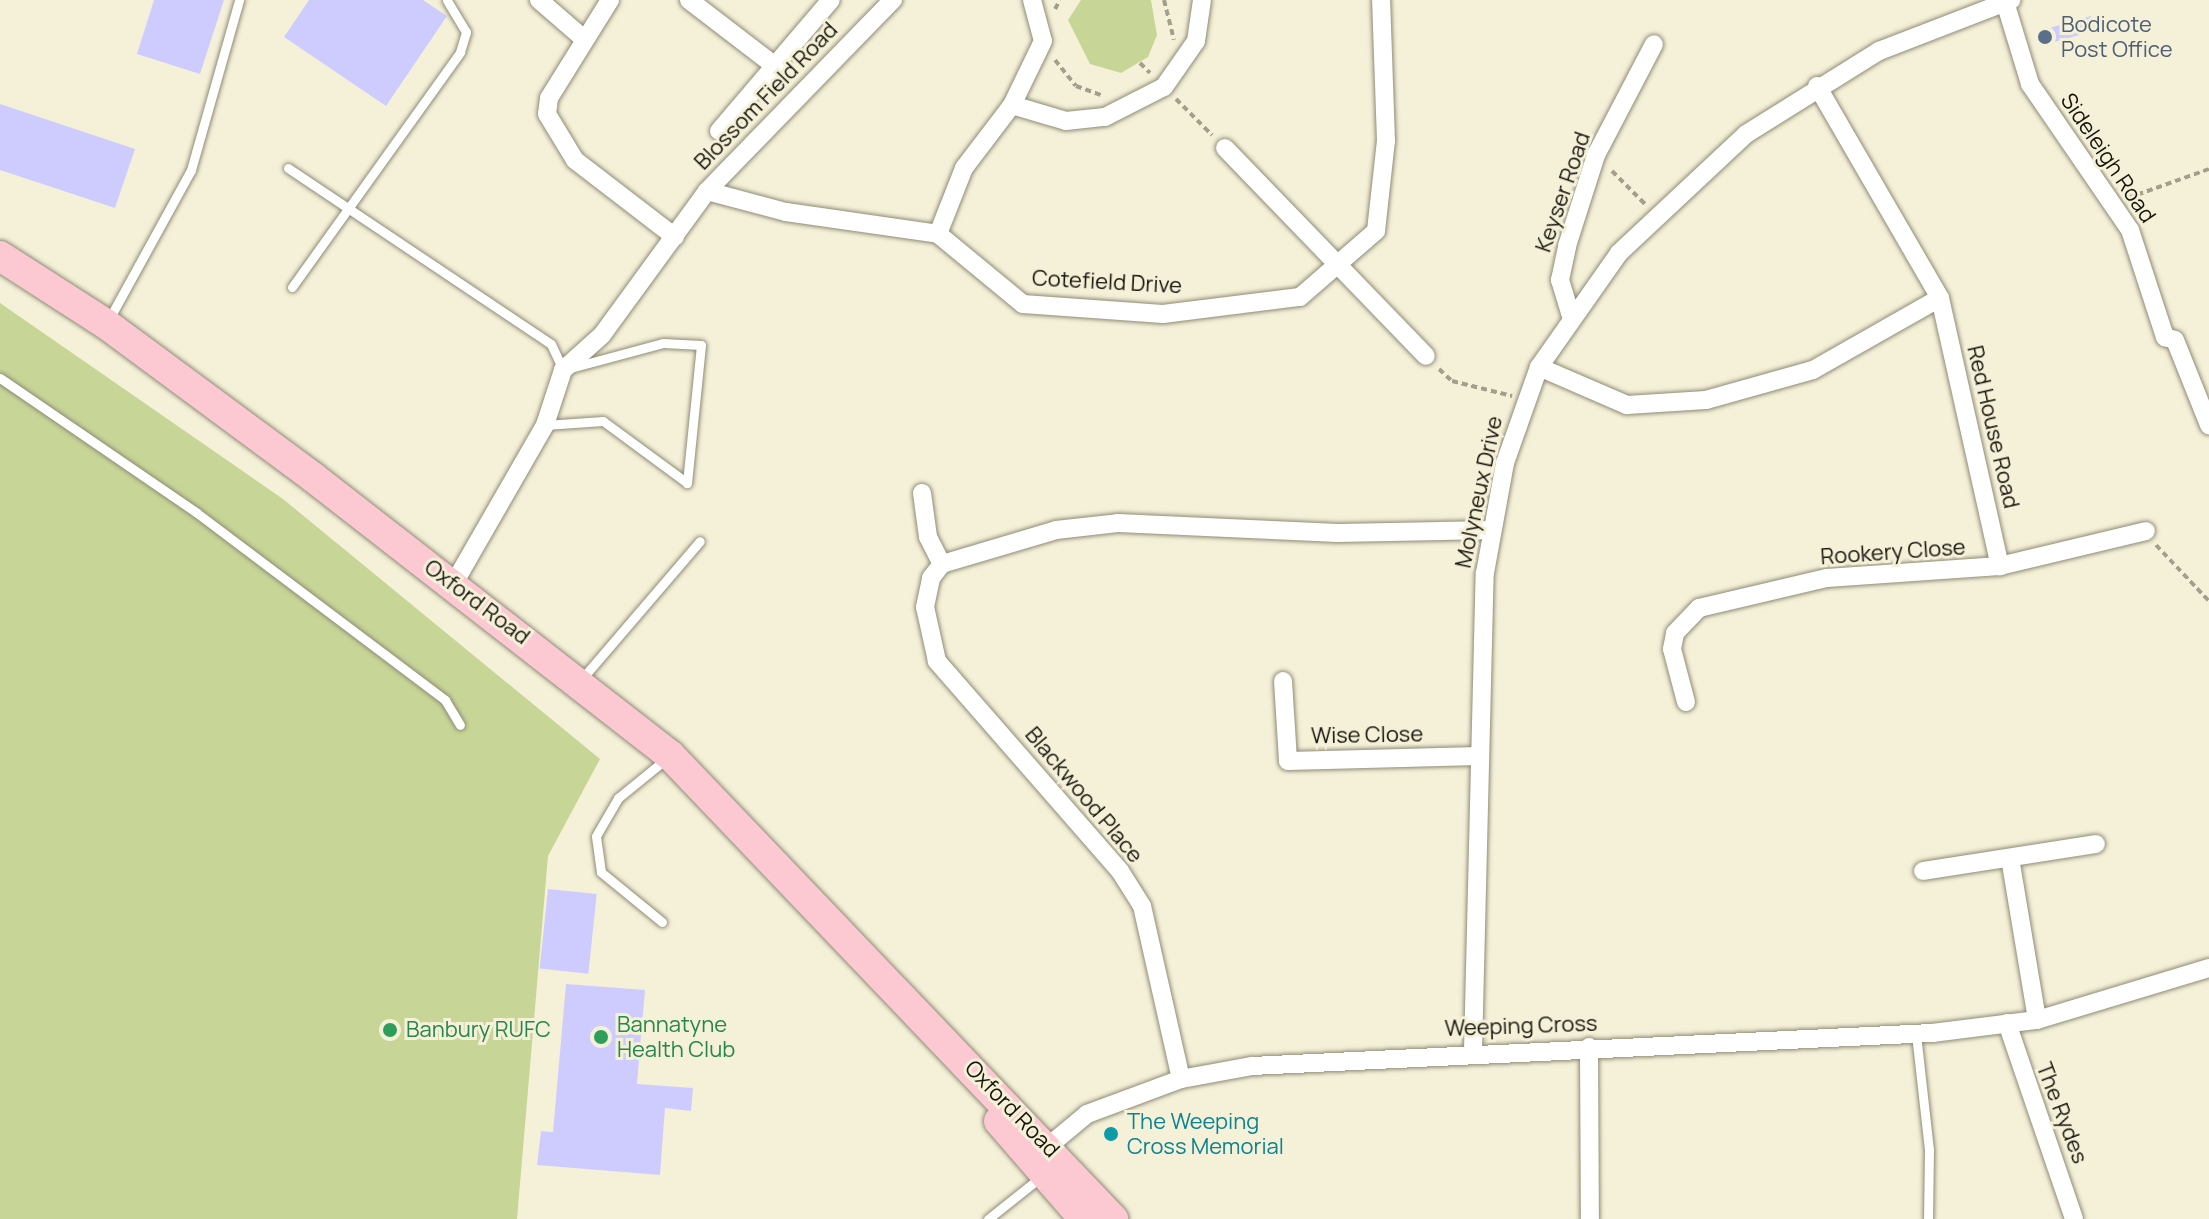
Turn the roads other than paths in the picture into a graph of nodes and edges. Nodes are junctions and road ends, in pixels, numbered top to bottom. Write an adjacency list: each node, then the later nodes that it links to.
1 (239, 0): 29 (lane)
2 (447, 0): 21 (lane)
3 (539, 0): 12 (street)
4 (610, 0): 12 (street)
5 (689, 0): 14 (street)
6 (831, 0): 14 (street)
7 (893, 0): 20 (street, Blossom Field Road)
8 (1032, 0): 16 (street)
9 (1202, 0): 16 (street)
10 (1381, 0): 25 (street, Cotefield Drive)
11 (2008, 1): 15 (street, Molyneux Drive); 35 (street, Sideleigh Road)
12 (584, 39): 23 (street)
13 (1654, 44): 28 (street, Keyser Road)
14 (775, 66): 17 (street)
15 (1817, 86): 27 (street, Red House Road); 28 (street, Molyneux Drive)
16 (1012, 105): 22 (street)
17 (719, 131)
18 (1225, 148): 25 (street)
19 (288, 168): 21 (lane)
20 (707, 191): 22 (street); 23 (street)
21 (349, 205): 26 (lane); 32 (lane)
22 (938, 234): 25 (street, Cotefield Drive)
23 (675, 237): 32 (street)
24 (0, 256): 29 (main road, Oxford Road)
25 (1344, 266): 30 (street)
26 (292, 287)
27 (1940, 298): 31 (street); 41 (street, Red House Road)
28 (1571, 316): 31 (street, Molyneux Drive)
29 (106, 324): 42 (main road, Oxford Road)
30 (1426, 356)
31 (1539, 367): 37 (street, Molyneux Drive)
32 (563, 370): 34 (street); 34 (lane)
33 (0, 378): 46 (lane)
34 (545, 425): 42 (street)
35 (2209, 425)
36 (922, 493): 40 (street)
37 (1492, 530): 40 (street); 48 (street, Molyneux Drive)
38 (2146, 531): 41 (street, Rookery Close)
39 (700, 541): 43 (lane)
40 (942, 564): 59 (street, Blackwood Place)
41 (2000, 566): 45 (street, Rookery Close)
42 (453, 585): 43 (main road, Oxford Road)
43 (580, 681): 47 (main road, Oxford Road)
44 (1283, 681): 48 (street, Wise Close)
45 (1686, 702)
46 (460, 725)
47 (670, 755): 52 (lane); 60 (main road, Oxford Road)
48 (1479, 756): 58 (street, Molyneux Drive)
49 (2096, 844): 50 (street)
50 (2010, 858): 51 (street); 54 (street)
51 (1923, 871)
52 (662, 922)
53 (2209, 968): 54 (street, Weeping Cross)
54 (2037, 1020): 55 (street, Weeping Cross)
55 (2007, 1023): 56 (street, Weeping Cross); 66 (street, The Rydes)
56 (1916, 1034): 57 (street, Weeping Cross); 65 (lane)
57 (1589, 1047): 58 (street, Weeping Cross); 64 (street)
58 (1473, 1051): 59 (street, Weeping Cross)
59 (1181, 1079): 60 (street, Weeping Cross)
60 (1046, 1161): 61 (lane); 62 (main road, Oxford Road); 63 (main road, Oxford Road)
61 (988, 1219)
62 (1084, 1219)
63 (1113, 1219)
64 (1590, 1219)
65 (1928, 1219)
66 (2074, 1219)

